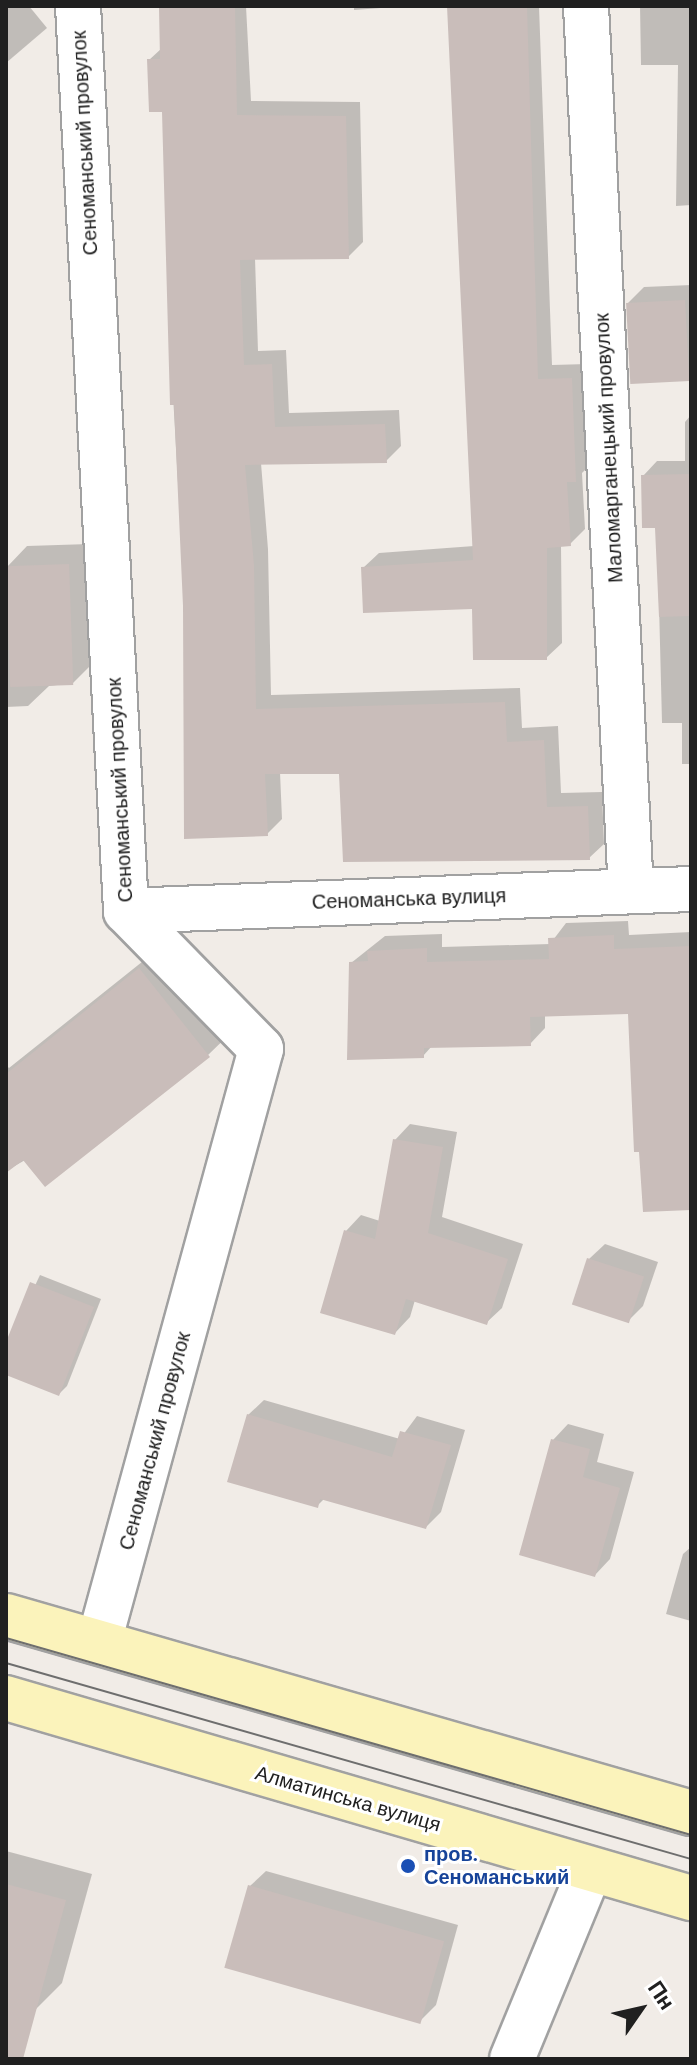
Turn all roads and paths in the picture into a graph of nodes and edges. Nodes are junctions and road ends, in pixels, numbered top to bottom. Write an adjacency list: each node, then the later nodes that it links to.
1 (78, 6): 5 (street, Сеноманський провулок)
2 (586, 6): 4 (street, Маломарганецький провулок)
3 (691, 889): 4 (street, Сеноманська вулиця)
4 (631, 890): 5 (street, Сеноманська вулиця)
5 (126, 911): 7 (street, Сеноманський провулок)
6 (6, 1616): 7 (street)
7 (99, 1642): 9 (street)
8 (6, 1698): 10 (street, Алматинська вулиця)
9 (691, 1813)
10 (590, 1870): 11 (street, Алматинська вулиця); 12 (street)
11 (691, 1898)
12 (512, 2059)

